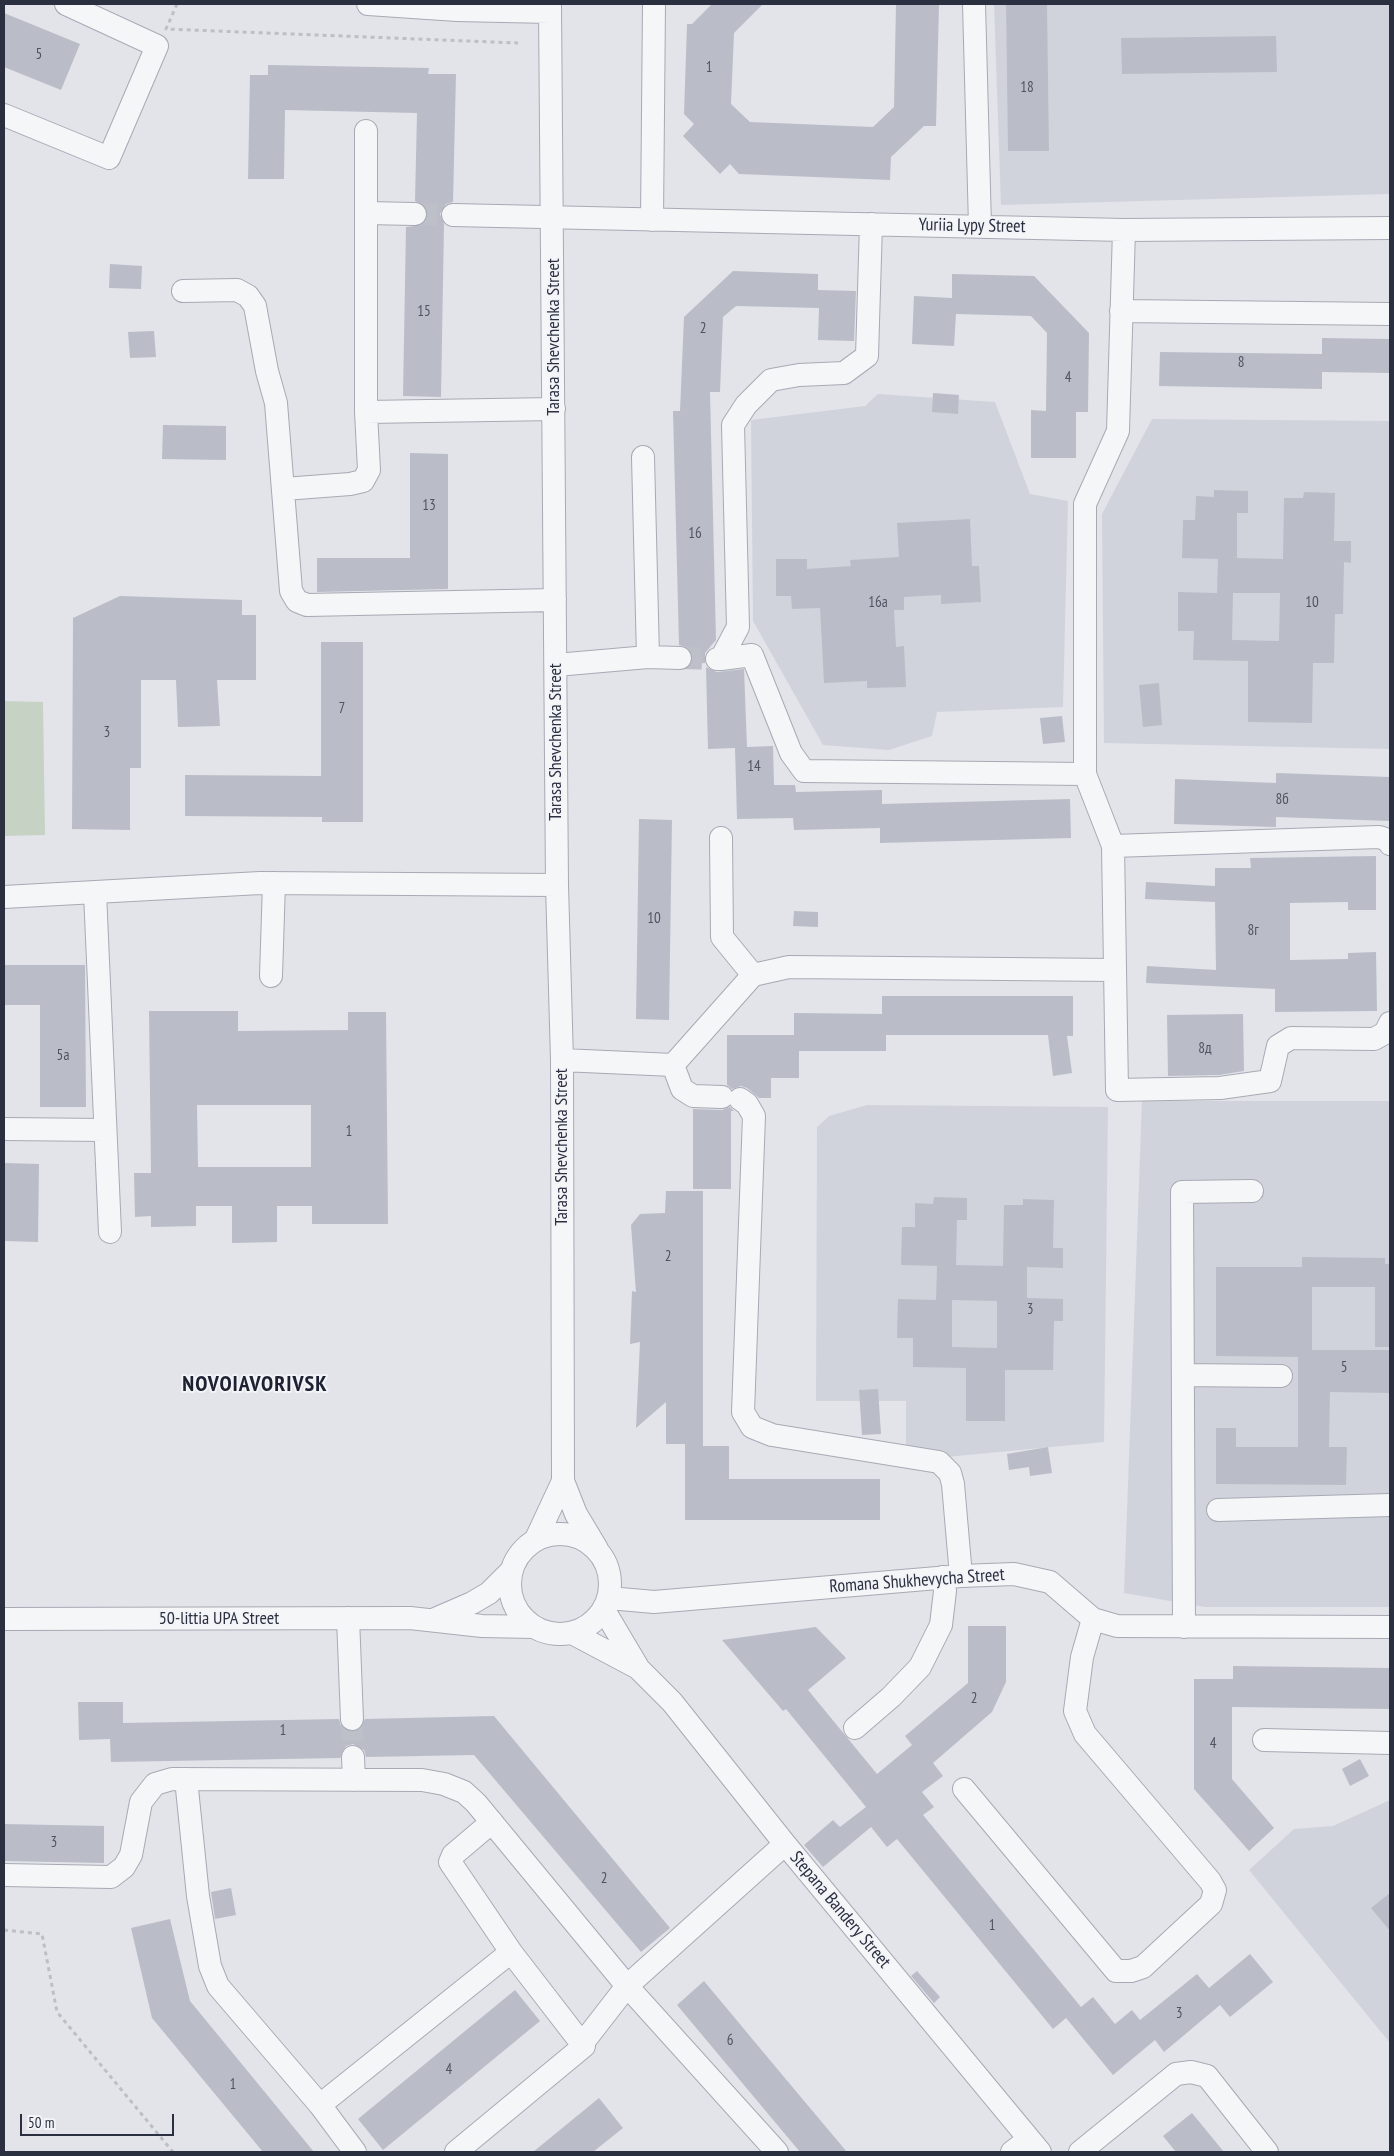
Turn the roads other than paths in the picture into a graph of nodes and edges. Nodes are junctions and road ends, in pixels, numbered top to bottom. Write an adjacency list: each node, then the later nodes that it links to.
1 (66, 4): 7 (street)
2 (380, 4): 5 (street)
3 (654, 4): 13 (street)
4 (974, 4): 15 (street)
5 (435, 6): 6 (street)
6 (550, 8): 12 (street, Tarasa Shevchenka Street)
7 (4, 114)
8 (366, 132): 9 (street)
9 (366, 213): 10 (street); 22 (street)
10 (415, 214)
11 (453, 215): 12 (street, Yuriia Lypy Street)
12 (553, 218): 13 (street, Yuriia Lypy Street); 21 (street, Tarasa Shevchenka Street)
13 (652, 220): 14 (street, Yuriia Lypy Street)
14 (871, 224): 15 (street, Yuriia Lypy Street); 29 (street)
15 (980, 226): 17 (street, Yuriia Lypy Street)
16 (1390, 228): 17 (street, Yuriia Lypy Street)
17 (1124, 230): 19 (street)
18 (183, 291): 24 (street)
19 (1121, 311): 20 (street); 29 (street)
20 (1390, 314)
21 (554, 409): 22 (street); 25 (street, Tarasa Shevchenka Street)
22 (366, 412): 24 (street)
23 (643, 457): 26 (street)
24 (284, 489): 25 (street)
25 (555, 600): 28 (street, Tarasa Shevchenka Street)
26 (648, 657): 27 (street); 28 (street)
27 (680, 658)
28 (556, 665): 34 (street, Tarasa Shevchenka Street)
29 (1085, 774): 32 (street)
30 (721, 838): 38 (street)
31 (1390, 844): 32 (street)
32 (1112, 846): 37 (street)
33 (274, 883): 34 (street); 35 (street); 39 (street)
34 (557, 885): 41 (street, Tarasa Shevchenka Street)
35 (96, 893): 36 (street); 44 (street)
36 (4, 897)
37 (1114, 970): 38 (street); 40 (street)
38 (753, 974): 42 (street)
39 (271, 976)
40 (1390, 1023)
41 (562, 1060): 42 (street); 49 (street, Tarasa Shevchenka Street)
42 (673, 1065): 55 (street)
43 (4, 1129): 44 (street)
44 (105, 1130): 46 (street)
45 (1252, 1191): 47 (street)
46 (110, 1232)
47 (1183, 1375): 48 (street); 61 (street)
48 (1280, 1376)
49 (563, 1481): 52 (street, Tarasa Shevchenka Street); 53 (street, Tarasa Shevchenka Street)
50 (1390, 1505): 51 (street)
51 (1218, 1510)
52 (536, 1539): 53 (street); 54 (street)
53 (597, 1549): 56 (street)
54 (512, 1570): 60 (street, 50-littia UPA Street); 62 (street)
55 (952, 1577): 56 (street, Romana Shukhevycha Street); 59 (street, Romana Shukhevycha Street); 67 (street)
56 (606, 1604): 64 (street); 65 (street, Stepana Bandery Street)
57 (348, 1618): 58 (street, 50-littia UPA Street); 60 (street, 50-littia UPA Street); 66 (street)
58 (4, 1619)
59 (1093, 1619): 61 (street, Romana Shukhevycha Street); 73 (street)
60 (434, 1620): 62 (street, 50-littia UPA Street)
61 (1184, 1626): 63 (street, Romana Shukhevycha Street)
62 (534, 1627): 64 (street)
63 (1390, 1627)
64 (572, 1633): 65 (street, Stepana Bandery Street)
65 (639, 1669): 75 (street, Stepana Bandery Street)
66 (352, 1719)
67 (855, 1728)
68 (1264, 1740): 69 (street)
69 (1390, 1743)
70 (353, 1757): 72 (street)
71 (186, 1779): 72 (street); 76 (street); 80 (street)
72 (354, 1780): 74 (street)
73 (964, 1789)
74 (492, 1822): 77 (street); 78 (street)
75 (785, 1844): 78 (street); 81 (street, Stepana Bandery Street)
76 (4, 1875)
77 (511, 1952): 79 (street); 80 (street)
78 (627, 1986): 79 (street); 84 (street)
79 (582, 2044): 83 (street)
80 (320, 2105): 82 (street)
81 (1027, 2148)
82 (355, 2152)
83 (456, 2152)
84 (777, 2152)
85 (1080, 2152): 86 (street)
86 (1267, 2152)

